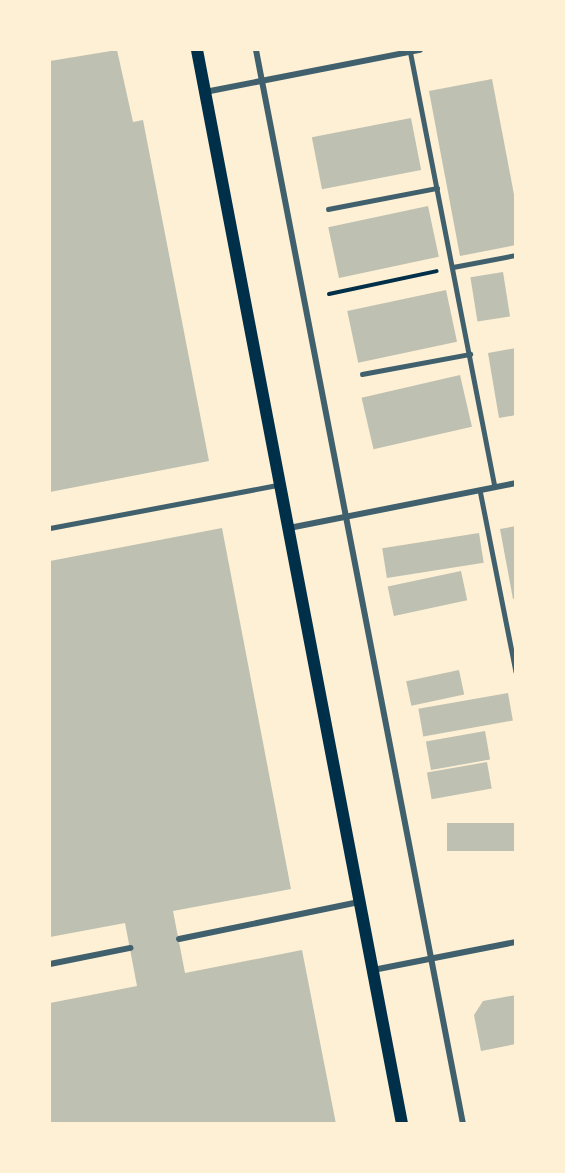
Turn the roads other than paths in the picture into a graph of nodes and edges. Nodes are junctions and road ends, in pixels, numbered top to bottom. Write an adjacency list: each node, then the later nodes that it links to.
1 (197, 50): 6 (main road)
2 (256, 50): 5 (street)
3 (411, 50): 4 (street); 5 (street); 7 (lane)
4 (420, 50)
5 (262, 81): 6 (street); 17 (street)
6 (205, 92): 14 (main road)
7 (437, 188): 8 (lane); 10 (lane)
8 (328, 209)
9 (516, 255): 10 (lane)
10 (453, 267): 11 (lane)
11 (470, 354): 12 (lane); 15 (lane)
12 (362, 374)
13 (516, 483): 15 (street)
14 (280, 484): 18 (lane); 19 (main road)
15 (495, 487): 16 (street)
16 (480, 490): 17 (street); 20 (lane)
17 (347, 516): 19 (street); 25 (street)
18 (50, 528)
19 (289, 528): 21 (main road)
20 (516, 671)
21 (360, 902): 22 (street); 27 (main road)
22 (179, 939)
23 (516, 942): 25 (street)
24 (130, 948): 26 (street)
25 (431, 959): 27 (street); 29 (street)
26 (50, 964)
27 (373, 970): 28 (main road)
28 (402, 1124)
29 (463, 1124)

